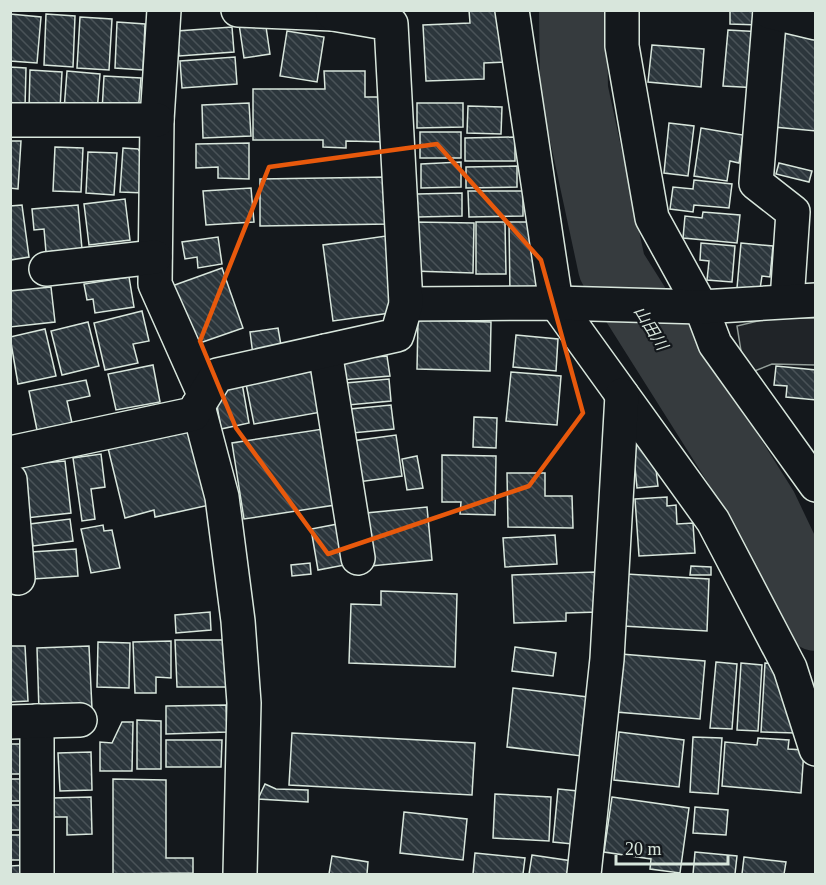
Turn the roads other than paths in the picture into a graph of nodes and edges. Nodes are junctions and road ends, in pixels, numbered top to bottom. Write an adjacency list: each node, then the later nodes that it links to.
1 (164, 10): 9 (street)
2 (238, 10): 6 (street)
3 (512, 10): 13 (street)
4 (622, 10): 15 (street)
5 (770, 11): 7 (street); 12 (street)
6 (332, 12): 14 (street)
7 (816, 23)
8 (10, 120): 9 (street)
9 (157, 120): 10 (street)
10 (155, 257): 11 (street); 18 (street)
11 (46, 269)
12 (801, 300): 15 (street)
13 (556, 303): 14 (street); 15 (street); 17 (street)
14 (406, 304): 16 (street)
15 (701, 307): 21 (street)
16 (325, 351): 18 (street); 22 (street)
17 (622, 395): 26 (street); 29 (street)
18 (201, 400): 19 (street); 28 (street)
19 (10, 453)
20 (10, 480): 23 (street)
21 (816, 485)
22 (358, 558)
23 (18, 578)
24 (81, 720): 25 (street)
25 (23, 722): 27 (street)
26 (816, 749)
27 (37, 874)
28 (240, 874)
29 (584, 874)

